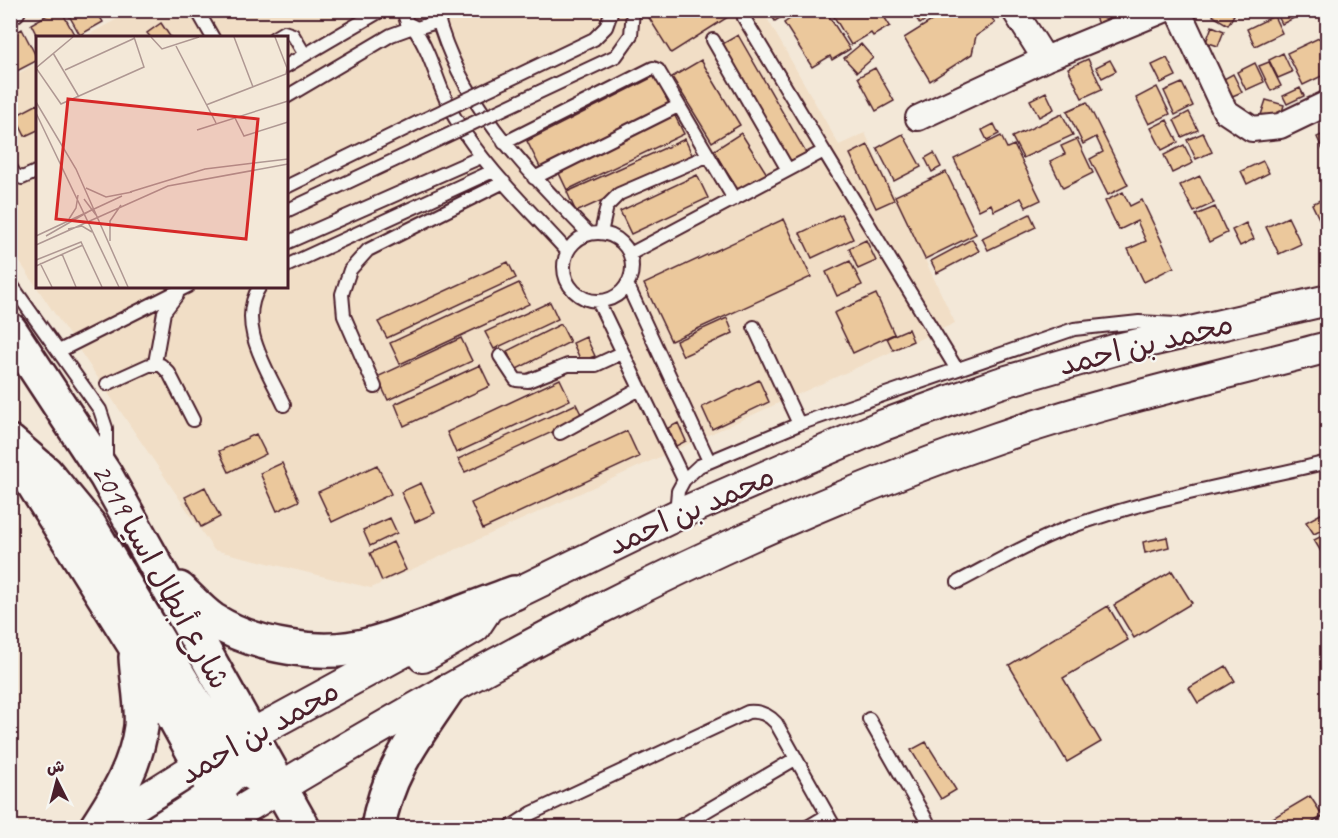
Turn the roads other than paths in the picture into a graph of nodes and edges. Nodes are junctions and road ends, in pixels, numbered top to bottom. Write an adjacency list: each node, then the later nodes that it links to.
1 (197, 10): 12 (lane)
2 (382, 10): 15 (lane)
3 (403, 10): 11 (lane)
4 (612, 10): 32 (lane, bridge)
5 (633, 10): 34 (lane, bridge)
6 (743, 10): 23 (lane)
7 (1014, 10): 16 (street)
8 (1164, 10): 16 (street)
9 (1178, 10): 19 (street)
10 (438, 13): 11 (lane); 22 (lane)
11 (413, 27): 18 (lane); 25 (lane)
12 (212, 36)
13 (277, 36): 15 (lane)
14 (713, 40): 27 (lane)
15 (305, 55): 17 (lane)
16 (1045, 59): 21 (street)
17 (288, 65)
18 (288, 96)
19 (1328, 103)
20 (678, 106): 22 (lane); 24 (lane); 30 (lane)
21 (918, 118)
22 (504, 143): 30 (lane)
23 (824, 151): 27 (lane); 57 (lane)
24 (707, 156): 33 (lane); 35 (lane)
25 (481, 157): 28 (lane); 36 (lane)
26 (10, 167): 29 (lane)
27 (788, 170): 33 (lane)
28 (493, 171): 31 (lane); 39 (lane)
29 (36, 172)
30 (534, 178): 35 (lane)
31 (504, 182): 37 (lane); 59 (lane)
32 (288, 185)
33 (734, 199): 38 (lane)
34 (288, 210)
35 (595, 233): 37 (lane); 38 (lane)
36 (288, 242)
37 (567, 251): 46 (lane)
38 (630, 254): 41 (lane)
39 (288, 265)
40 (10, 284): 51 (lane)
41 (627, 284): 46 (lane); 67 (lane)
42 (186, 288): 51 (lane)
43 (187, 288): 56 (lane)
44 (259, 288): 61 (lane)
45 (1328, 300): 48 (street, محمد بن احمد)
46 (598, 301): 52 (lane)
47 (754, 327): 63 (lane)
48 (1204, 329): 57 (lane); 71 (street, محمد بن احمد)
49 (10, 330): 69 (main road, شارع أبطال اسيا 2019)
50 (1328, 347): 55 (street, محمد بن احمد)
51 (59, 351): 69 (lane)
52 (622, 352): 53 (lane); 60 (lane)
53 (500, 356)
54 (1328, 356): 55 (lane)
55 (1288, 357): 76 (street, محمد بن احمد)
56 (155, 363): 58 (lane); 62 (lane)
57 (956, 368): 63 (lane)
58 (107, 384)
59 (375, 387)
60 (640, 389): 64 (lane); 70 (lane)
61 (284, 405)
62 (193, 420)
63 (799, 424): 67 (lane)
64 (560, 433)
65 (10, 442): 79 (main road)
66 (10, 448): 75 (main road, شارع أبطال اسيا 2019)
67 (709, 461): 70 (lane)
68 (1328, 462): 73 (lane)
69 (106, 476): 72 (main road, شارع أبطال اسيا 2019)
70 (684, 480): 71 (lane)
71 (677, 515): 74 (street, محمد بن احمد)
72 (157, 568): 74 (main road); 79 (main road, شارع أبطال اسيا 2019)
73 (958, 582)
74 (501, 600): 79 (street)
75 (135, 646): 79 (main road, شارع أبطال اسيا 2019); 82 (main road)
76 (446, 692): 80 (street, محمد بن احمد); 86 (main road)
77 (869, 719): 91 (lane)
78 (795, 759): 81 (lane); 87 (lane); 88 (lane)
79 (232, 779): 80 (main road, شارع أبطال اسيا 2019); 80 (street, محمد بن احمد); 82 (street, محمد بن احمد); 83 (street)
80 (273, 791): 84 (main road); 85 (main road, شارع أبطال اسيا 2019)
81 (828, 815): 89 (lane); 90 (lane)
82 (97, 828)
83 (160, 828)
84 (284, 828)
85 (303, 828)
86 (378, 828)
87 (509, 828)
88 (677, 828)
89 (806, 828)
90 (835, 828)
91 (931, 828)

